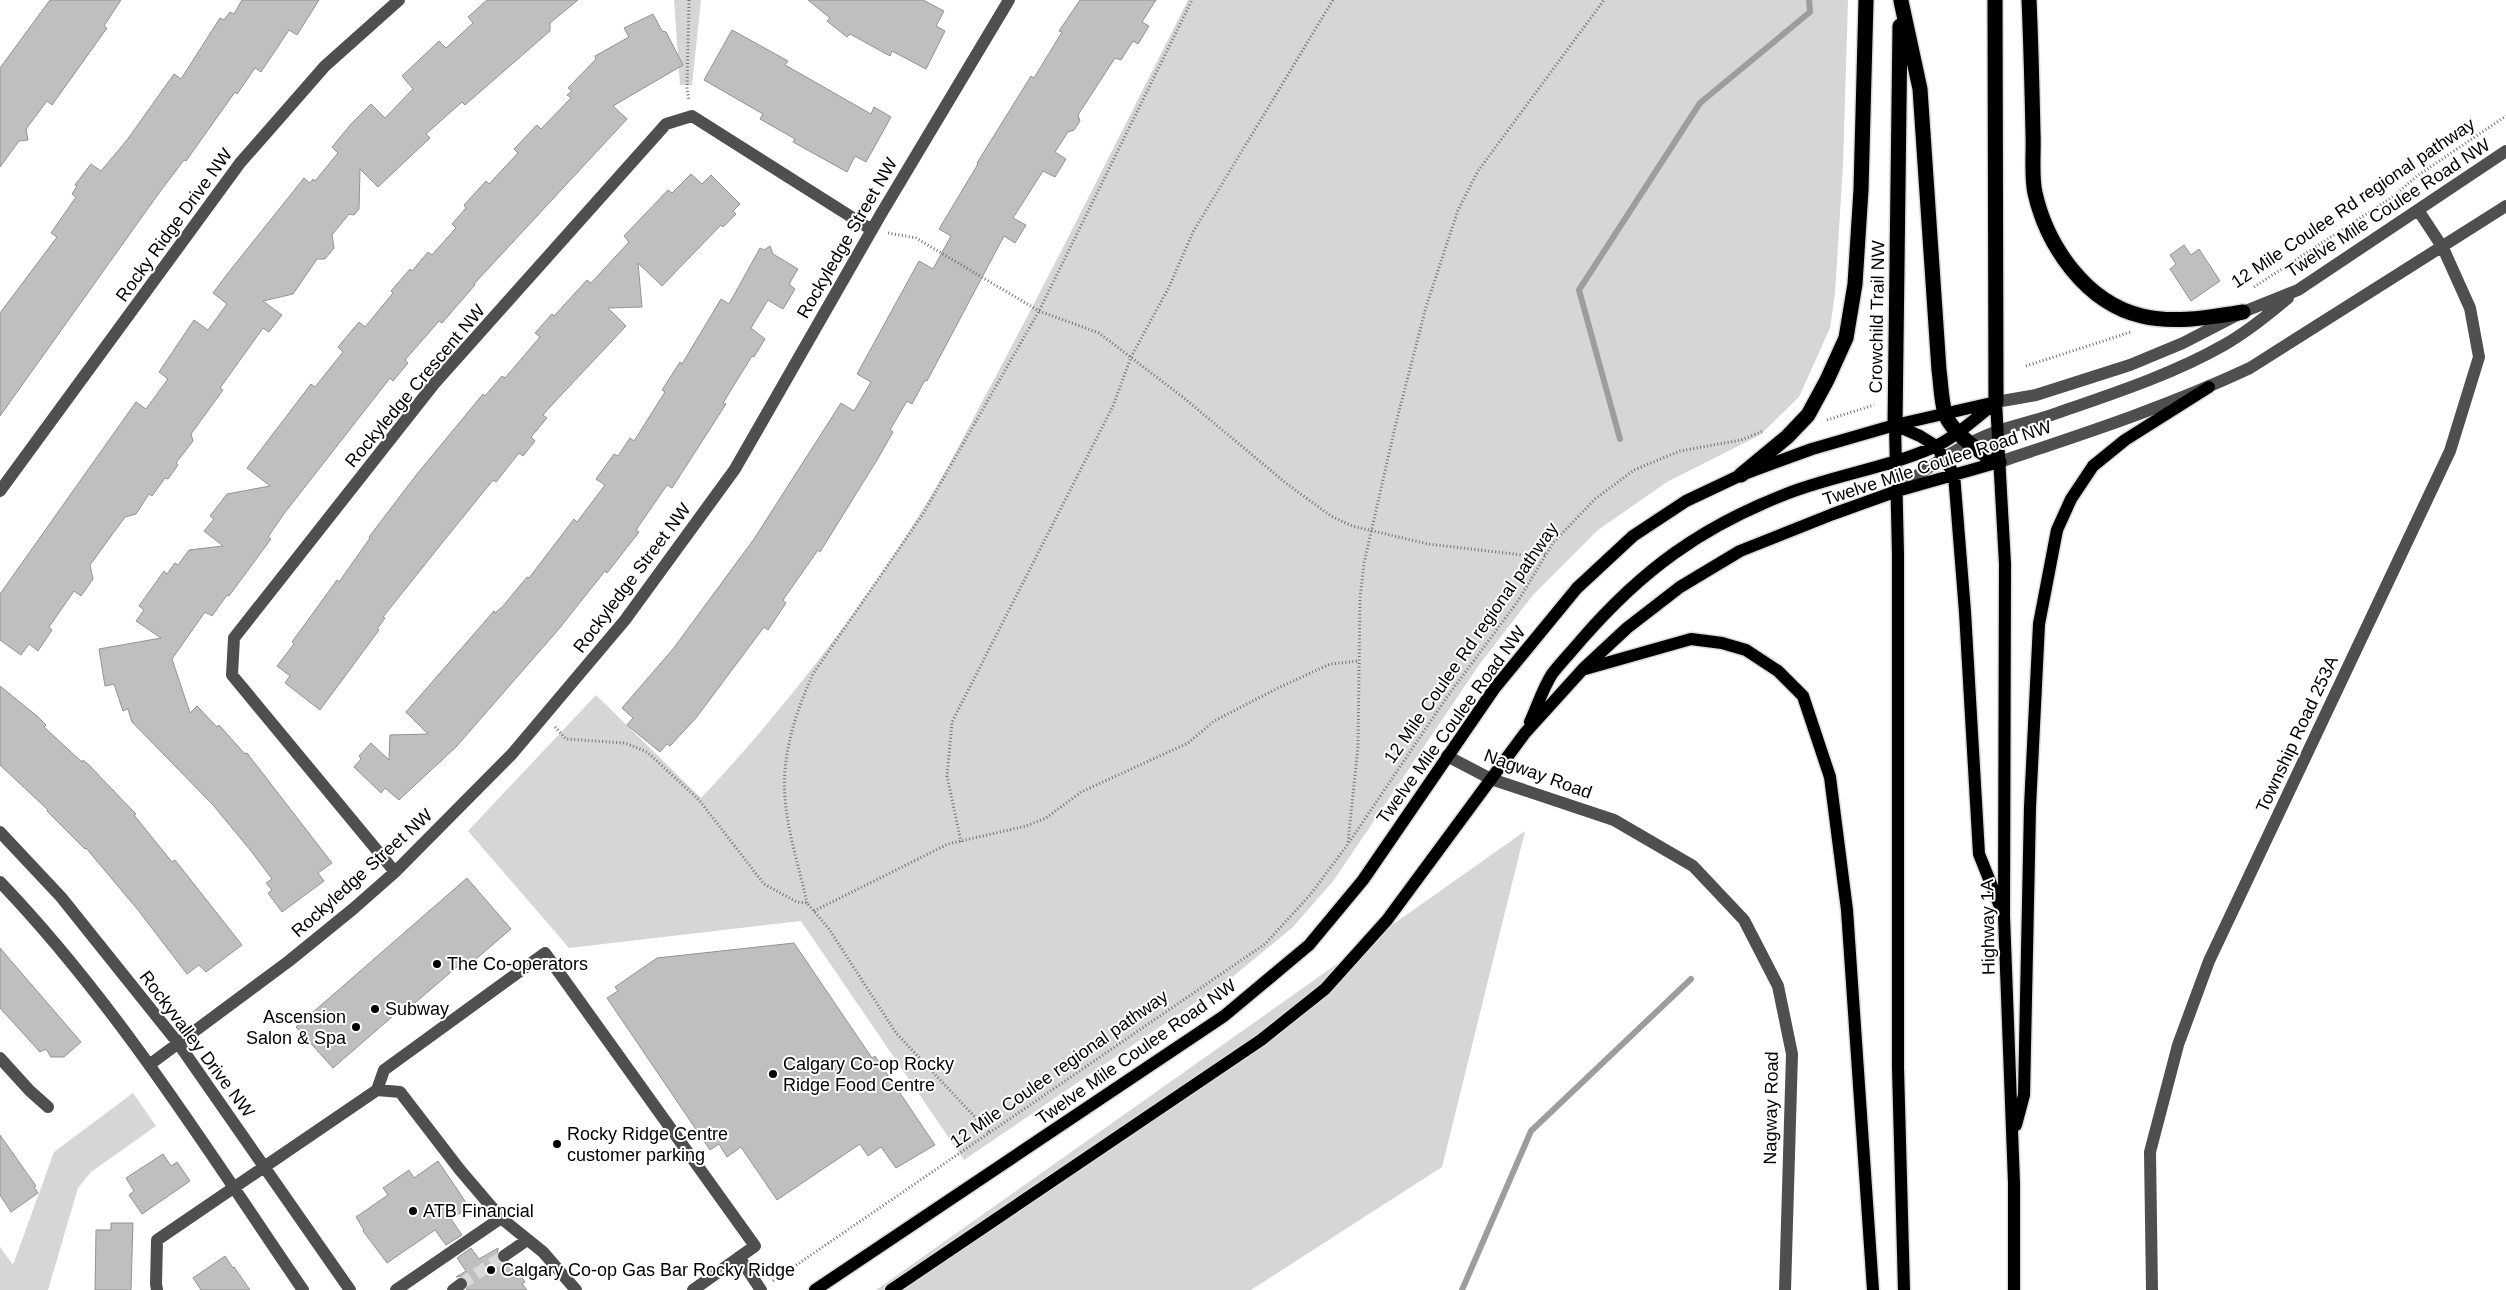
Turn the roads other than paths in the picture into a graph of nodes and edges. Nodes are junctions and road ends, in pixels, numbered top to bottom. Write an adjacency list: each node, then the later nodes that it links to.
1 (399, 0): 27 (street, Rocky Ridge Drive NW)
2 (1009, 0): 10 (street, Rockyledge Street NW)
3 (1866, 0): 26 (highway)
4 (1901, 0): 16 (highway); 17 (highway, Crowchild Trail NW)
5 (1995, 0): 15 (highway)
6 (2029, 0): 13 (highway)
7 (2506, 151): 9 (street, Twelve Mile Coulee Road NW)
8 (2506, 206): 11 (street, Twelve Mile Coulee Road NW)
9 (2418, 210): 11 (street, Township Road 253A); 12 (street, Twelve Mile Coulee Road NW)
10 (872, 230): 34 (street, Rockyledge Street NW); 34 (street, Rockyledge Crescent NW)
11 (2443, 248): 14 (street, Twelve Mile Coulee Road NW); 62 (street, Township Road 253A)
12 (2298, 290): 13 (street, Twelve Mile Coulee Road NW); 19 (street)
13 (2243, 312): 15 (street, Twelve Mile Coulee Road NW)
14 (2209, 387): 24 (street, Twelve Mile Coulee Road NW); 42 (main road)
15 (1996, 402): 16 (main road, Twelve Mile Coulee Road NW); 18 (main road); 19 (main road)
16 (1945, 415): 17 (main road, Twelve Mile Coulee Road NW); 18 (highway)
17 (1895, 425): 21 (main road); 23 (main road, Crowchild Trail NW); 26 (main road, Twelve Mile Coulee Road NW)
18 (1958, 432): 20 (highway); 21 (main road)
19 (1997, 432): 20 (street); 24 (main road)
20 (1970, 445): 22 (street); 24 (highway)
21 (1936, 446): 22 (main road); 23 (main road)
22 (1944, 459): 25 (main road); 28 (street)
23 (1896, 462): 28 (main road, Crowchild Trail NW); 30 (main road)
24 (1999, 462): 25 (main road, Twelve Mile Coulee Road NW); 36 (main road, Highway 1A)
25 (1954, 474): 28 (main road, Twelve Mile Coulee Road NW); 36 (main road)
26 (1741, 475): 31 (main road, Twelve Mile Coulee Road NW)
27 (0, 491)
28 (1897, 491): 29 (main road, Twelve Mile Coulee Road NW); 60 (main road, Crowchild Trail NW)
29 (1583, 669): 30 (main road, Twelve Mile Coulee Road NW); 59 (main road)
30 (1525, 733): 32 (main road, Twelve Mile Coulee Road NW)
31 (1447, 756): 32 (street, Nagway Road); 56 (main road, Twelve Mile Coulee Road NW)
32 (1491, 779): 57 (main road, Twelve Mile Coulee Road NW); 58 (street, Nagway Road)
33 (0, 832): 37 (street, Rockyvalley Drive NW)
34 (395, 872): 37 (street, Rockyledge Street NW)
35 (0, 882): 39 (street)
36 (2004, 916): 42 (main road, Highway 1A)
37 (178, 1044): 39 (street, Rockyledge Street NW); 43 (street, Rockyvalley Drive NW)
38 (0, 1058): 41 (street)
39 (149, 1065): 44 (street)
40 (377, 1090): 43 (street); 45 (street); 48 (street)
41 (48, 1107)
42 (2012, 1137): 61 (main road, Highway 1A)
43 (266, 1167): 44 (street); 52 (street, Rockyvalley Drive NW)
44 (234, 1189): 50 (street); 51 (street)
45 (501, 1218): 46 (street); 53 (street)
46 (528, 1240): 47 (street); 49 (street)
47 (504, 1256)
48 (739, 1257): 54 (street); 55 (street)
49 (574, 1289)
50 (158, 1290)
51 (303, 1290)
52 (350, 1290)
53 (396, 1290)
54 (693, 1290)
55 (761, 1290)
56 (814, 1290)
57 (892, 1290)
58 (1786, 1290)
59 (1873, 1290)
60 (1904, 1290)
61 (2014, 1290)
62 (2152, 1290)

